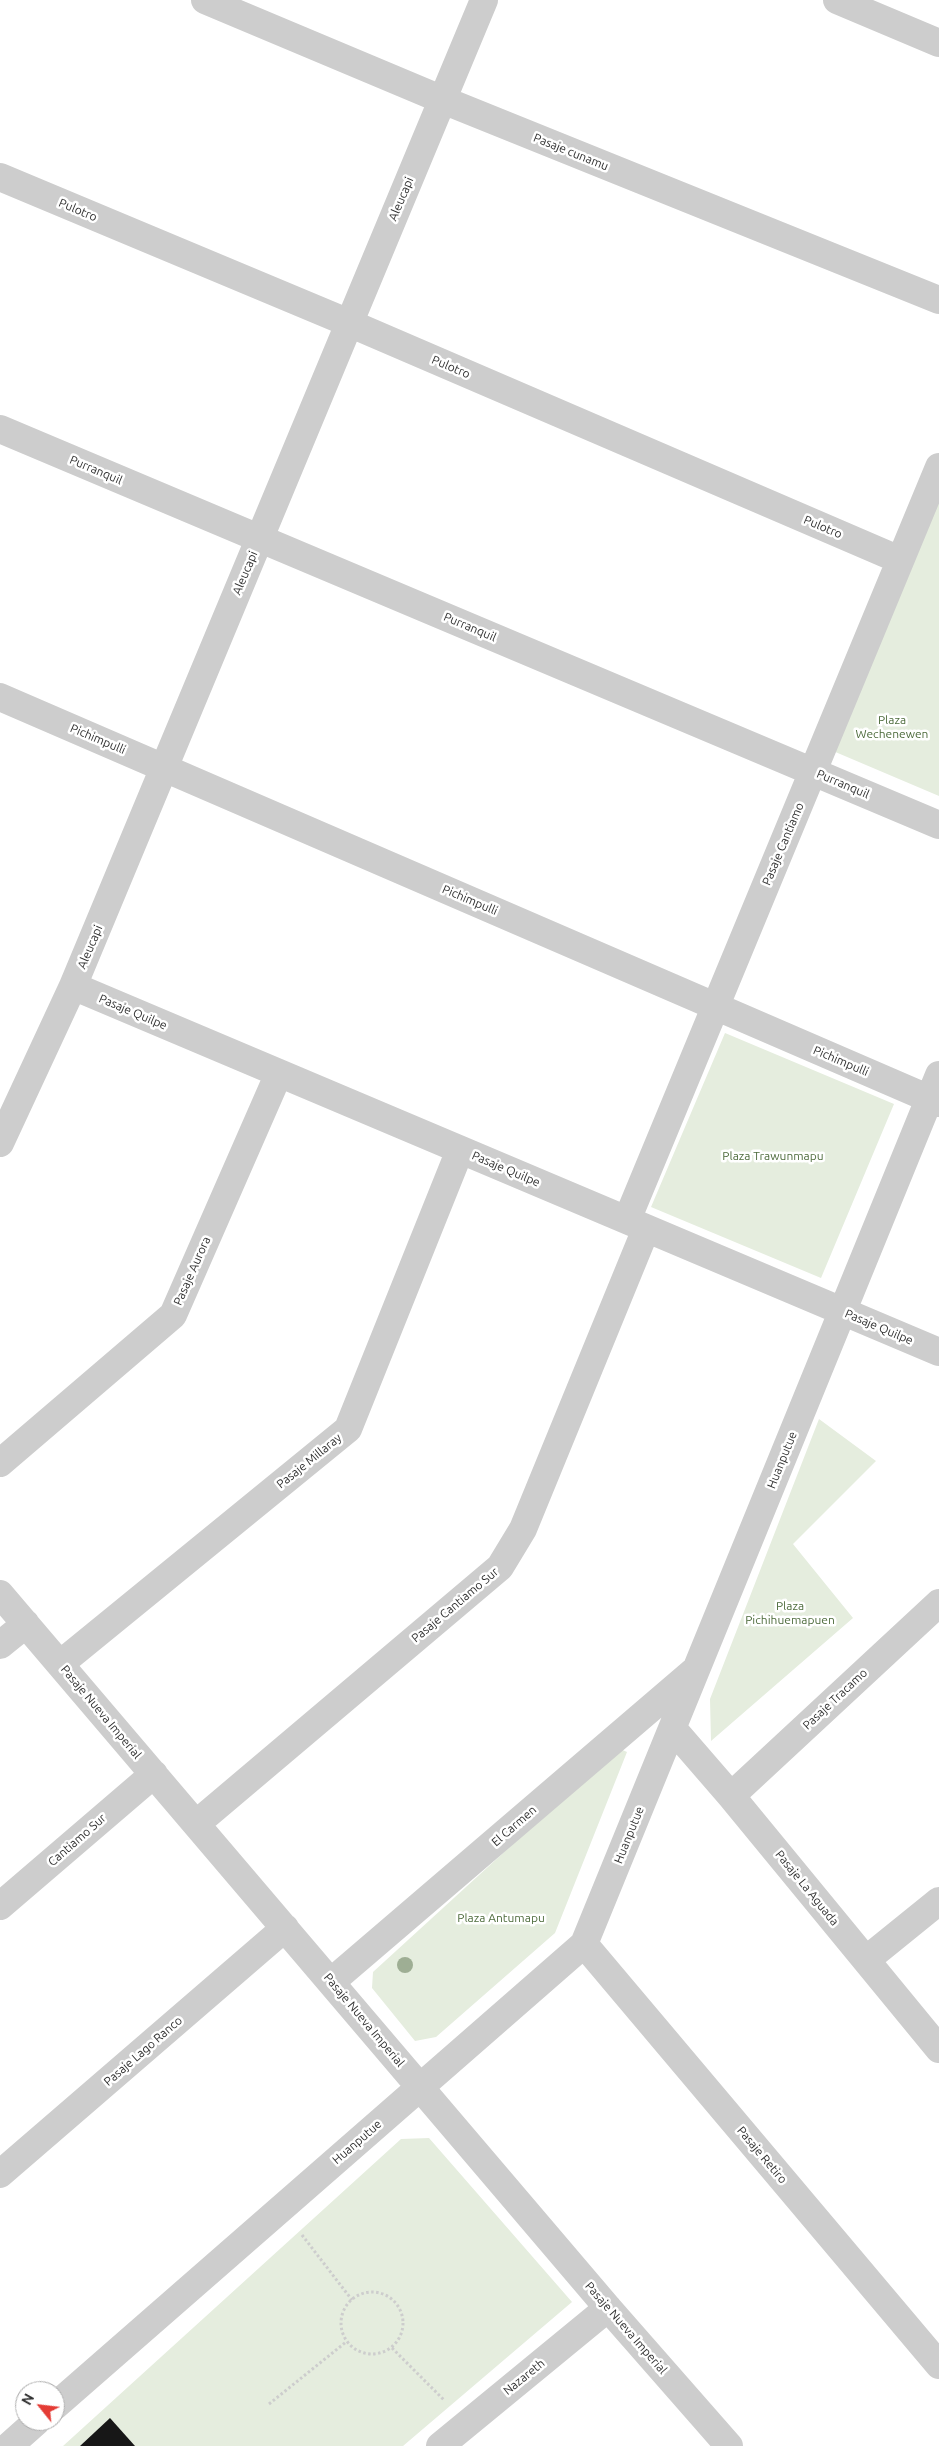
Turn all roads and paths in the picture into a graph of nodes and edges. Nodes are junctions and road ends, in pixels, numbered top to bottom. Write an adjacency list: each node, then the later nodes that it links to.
1 (205, 0): 5 (street, Pasaje cunamu)
2 (484, 0): 5 (street, Aleucapi)
3 (837, 0): 4 (street)
4 (939, 44)
5 (443, 100): 7 (street, Pasaje cunamu); 8 (street, Aleucapi)
6 (0, 177): 8 (street, Pulotro)
7 (939, 300)
8 (349, 323): 11 (street, Aleucapi); 12 (street, Pulotro)
9 (0, 429): 11 (street, Purranquil)
10 (939, 467): 12 (street, Pasaje Cantiamo)
11 (260, 538): 14 (street, Aleucapi); 15 (street, Purranquil)
12 (900, 560): 15 (street, Pasaje Cantiamo)
13 (0, 697): 14 (street, Pichimpulli)
14 (164, 768): 17 (street, Aleucapi); 18 (street, Pichimpulli)
15 (813, 772): 16 (street, Purranquil); 18 (street, Pasaje Cantiamo)
16 (939, 825)
17 (73, 986): 19 (street, Pasaje Quilpe); 21 (street, Aleucapi)
18 (715, 1006): 20 (street, Pichimpulli); 23 (street, Pasaje Cantiamo)
19 (279, 1074): 22 (street, Pasaje Quilpe); 26 (street, Pasaje Aurora)
20 (936, 1092): 24 (street, Huanputue)
21 (0, 1143)
22 (460, 1150): 23 (street, Pasaje Quilpe); 31 (street, Pasaje Millaray)
23 (637, 1224): 24 (street, Pasaje Quilpe); 36 (street, Pasaje Cantiamo Sur)
24 (842, 1311): 25 (street, Pasaje Quilpe); 32 (street, Huanputue)
25 (939, 1352)
26 (0, 1463)
27 (0, 1594): 29 (street, Pasaje Nueva Imperial)
28 (939, 1603): 35 (street, Pasaje Tracamo)
29 (26, 1624): 30 (street); 31 (street, Pasaje Nueva Imperial)
30 (0, 1645)
31 (60, 1664): 34 (street, Pasaje Nueva Imperial)
32 (696, 1669): 33 (street, Huanputue); 42 (street, El Carmen)
33 (673, 1729): 35 (street, Pasaje La Aguada); 40 (street, Huanputue)
34 (154, 1774): 36 (street, Pasaje Nueva Imperial); 38 (street, Cantiamo Sur)
35 (732, 1796): 41 (street, Pasaje La Aguada)
36 (196, 1824): 39 (street, Pasaje Nueva Imperial)
37 (939, 1900): 41 (street)
38 (0, 1906)
39 (285, 1928): 42 (street, Pasaje Nueva Imperial); 45 (street, Pasaje Lago Ranco)
40 (584, 1944): 44 (street, Huanputue); 51 (street, Pasaje Retiro)
41 (866, 1960): 43 (street, Pasaje La Aguada)
42 (331, 1982): 44 (street, Pasaje Nueva Imperial)
43 (939, 2049)
44 (420, 2087): 46 (street, Huanputue); 48 (street, Pasaje Nueva Imperial)
45 (0, 2174)
46 (281, 2209): 47 (path); 52 (street, Huanputue)
47 (352, 2300): 49 (path); 50 (path)
48 (608, 2308): 54 (street, Nazareth); 58 (street, Pasaje Nueva Imperial)
49 (346, 2342): 50 (path); 53 (path)
50 (392, 2348): 54 (path)
51 (939, 2365)
52 (65, 2397)
53 (268, 2404)
54 (468, 2423): 57 (street, Nazareth)
55 (26, 2431): 56 (street)
56 (9, 2446)
57 (440, 2446)
58 (729, 2446)

